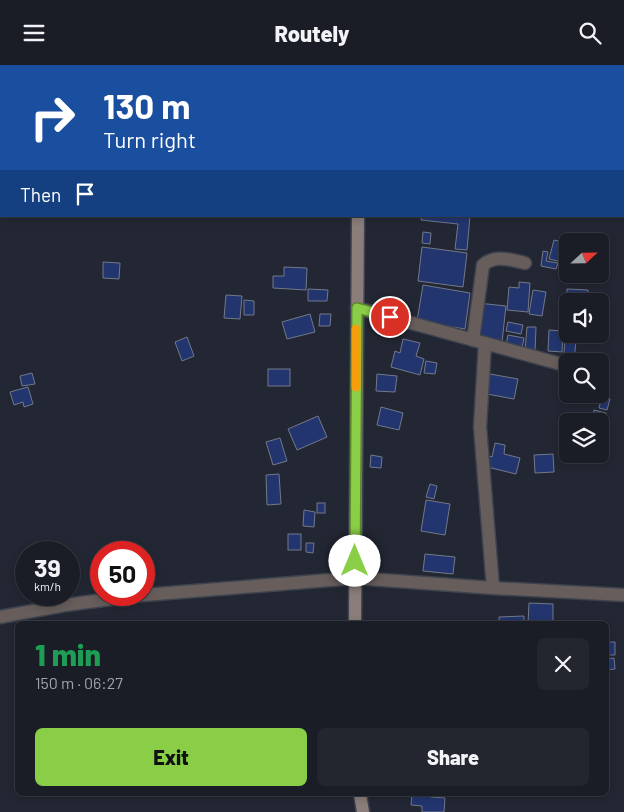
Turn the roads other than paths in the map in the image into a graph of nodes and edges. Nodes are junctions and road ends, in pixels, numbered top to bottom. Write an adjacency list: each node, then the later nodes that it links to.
1 (358, 217): 3 (main road)
2 (525, 263): 4 (street)
3 (357, 308): 4 (street); 6 (main road)
4 (479, 341): 5 (street); 7 (street)
5 (559, 363)
6 (355, 578): 7 (street); 8 (street); 12 (main road)
7 (493, 588): 9 (street)
8 (155, 594)
9 (624, 595)
10 (90, 602): 11 (street)
11 (0, 617)
12 (354, 621)
13 (360, 796): 14 (main road)
14 (363, 812)

